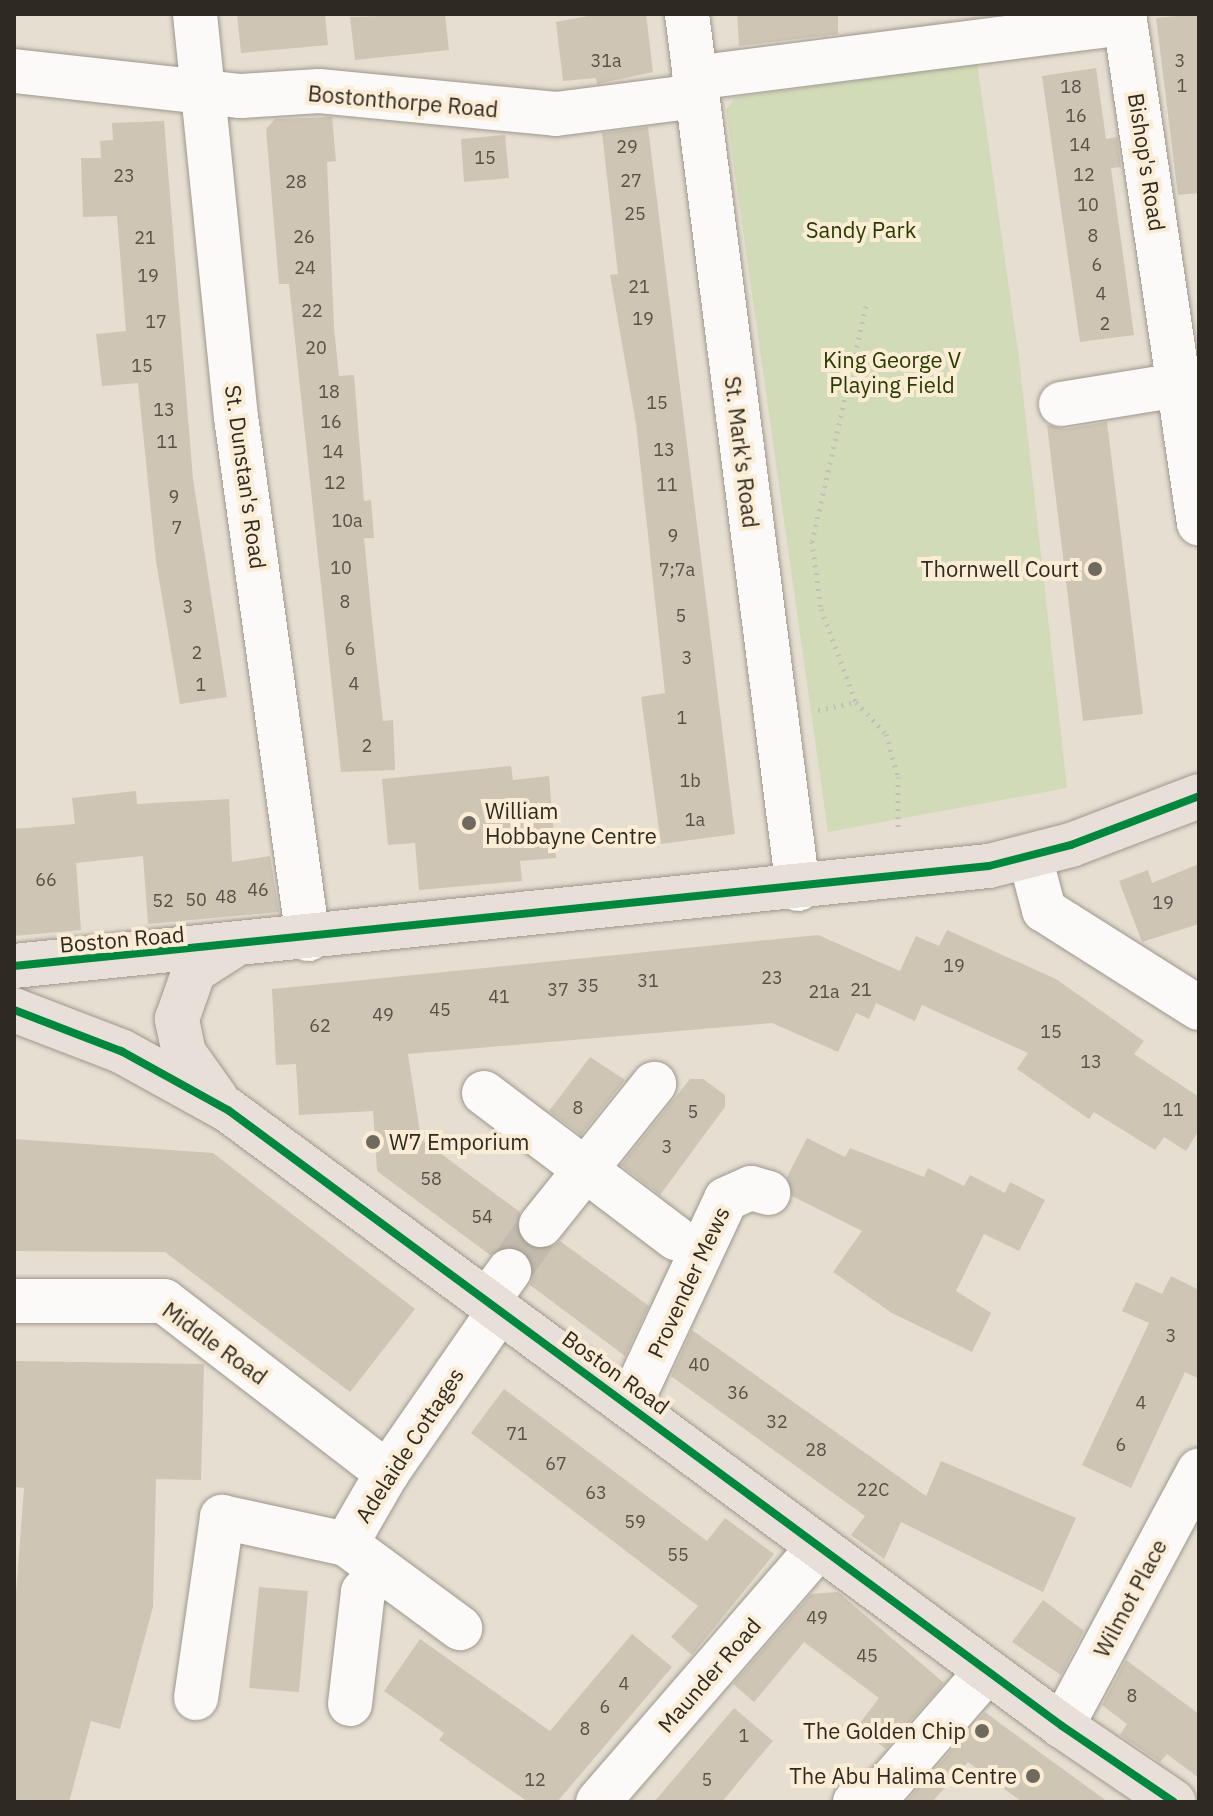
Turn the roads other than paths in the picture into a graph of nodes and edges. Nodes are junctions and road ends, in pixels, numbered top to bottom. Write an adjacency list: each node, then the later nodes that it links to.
1 (195, 14): 6 (street, St. Dunstan's Road)
2 (687, 14): 5 (street, St. Mark's Road)
3 (1125, 18): 5 (street, Bostonthorpe Road); 7 (street, Bishop's Road)
4 (14, 71): 6 (street, Bostonthorpe Road)
5 (695, 87): 6 (street, Bostonthorpe Road); 13 (street, St. Mark's Road)
6 (204, 92): 14 (street, St. Dunstan's Road)
7 (1184, 308): 8 (street, Bishop's Road)
8 (1178, 385): 9 (street); 10 (street, Bishop's Road)
9 (1061, 404)
10 (1199, 524)
11 (1199, 796): 12 (main road)
12 (1030, 857): 13 (main road); 17 (street)
13 (798, 889): 14 (main road)
14 (308, 939): 15 (main road)
15 (233, 946): 16 (main road, Boston Road); 21 (main road, Boston Road)
16 (14, 966)
17 (1199, 1008)
18 (14, 1010): 21 (main road, Boston Road)
19 (654, 1084): 22 (street)
20 (484, 1093): 22 (street)
21 (228, 1110): 26 (main road, Boston Road)
22 (586, 1168): 24 (street); 25 (street)
23 (768, 1193): 28 (street, Provender Mews)
24 (541, 1225)
25 (676, 1238)
26 (499, 1294): 28 (main road, Boston Road); 30 (street, Adelaide Cottages)
27 (14, 1301): 30 (street, Middle Road)
28 (630, 1404): 32 (main road, Boston Road)
29 (1199, 1470): 38 (street, Wilmot Place)
30 (387, 1473): 31 (street, Adelaide Cottages)
31 (346, 1544): 33 (street, Adelaide Cottages); 36 (street)
32 (819, 1547): 35 (main road, Boston Road); 41 (street, Maunder Road)
33 (381, 1570): 34 (street, Adelaide Cottages); 37 (street)
34 (460, 1628)
35 (987, 1671): 38 (main road, Boston Road); 39 (street)
36 (196, 1698)
37 (350, 1704)
38 (1062, 1726): 40 (main road, Boston Road)
39 (870, 1795)
40 (1164, 1799)
41 (598, 1802)

